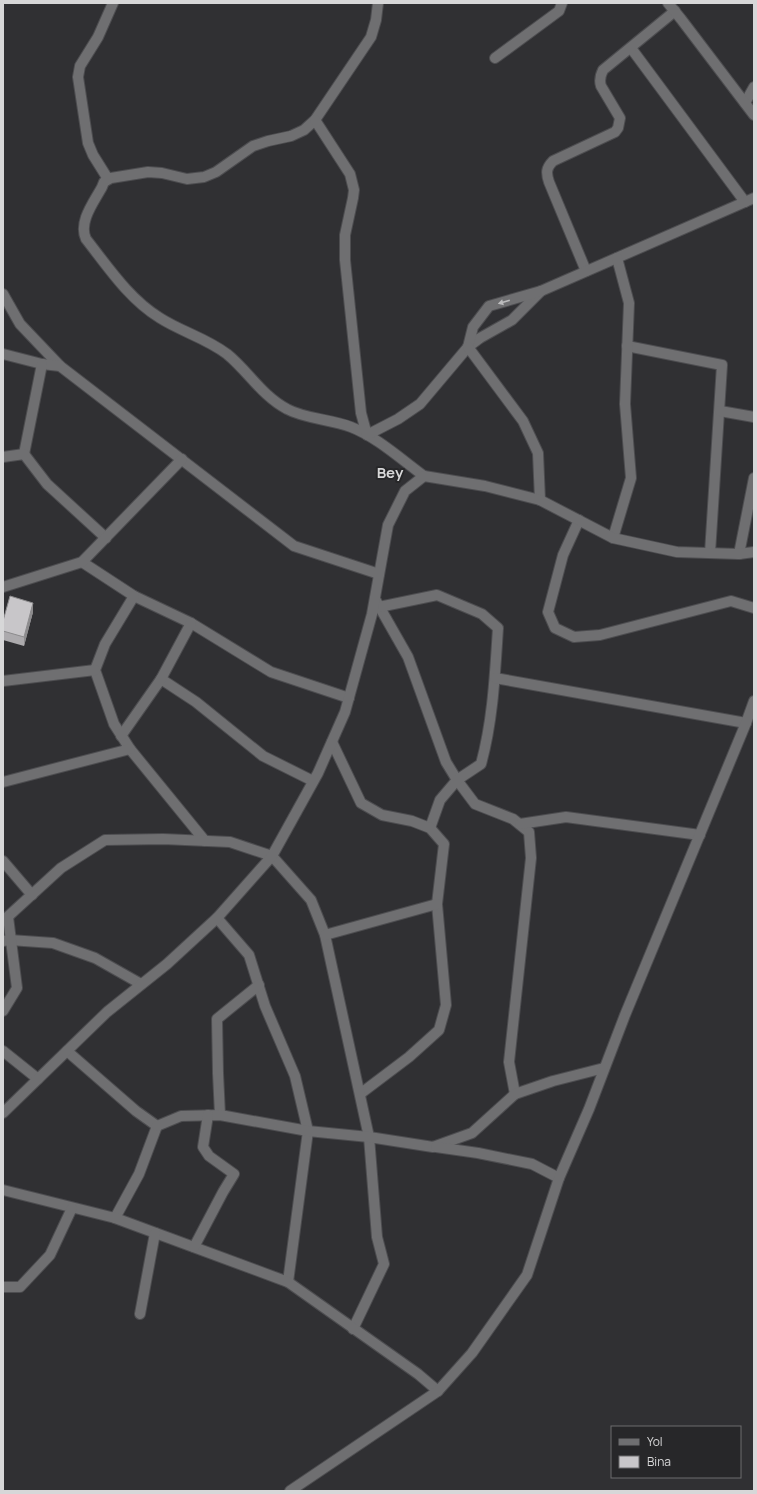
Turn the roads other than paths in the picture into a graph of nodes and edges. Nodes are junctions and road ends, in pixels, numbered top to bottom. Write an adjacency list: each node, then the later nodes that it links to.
1 (112, 3): 12 (street)
2 (378, 3): 11 (street)
3 (562, 3): 7 (street)
4 (668, 3): 5 (street)
5 (675, 11): 6 (street); 9 (street)
6 (631, 48): 13 (street); 15 (street)
7 (495, 58)
8 (754, 87): 9 (street)
9 (745, 103): 10 (street)
10 (754, 115)
11 (315, 120): 12 (street); 25 (street)
12 (108, 180): 25 (street)
13 (749, 200): 14 (street)
14 (618, 258): 15 (street); 18 (street)
15 (586, 271): 16 (street)
16 (541, 291): 19 (street); 19 (street, one-way to 19)
17 (3, 294): 22 (street)
18 (627, 346): 23 (street); 34 (street)
19 (468, 347): 25 (street); 31 (street)
20 (3, 354): 21 (street)
21 (42, 364): 22 (street); 26 (street)
22 (60, 366): 28 (street)
23 (720, 411): 24 (street); 36 (street)
24 (754, 417)
25 (367, 435): 29 (street)
26 (24, 454): 27 (street); 33 (street)
27 (3, 457)
28 (182, 459): 33 (street); 39 (street)
29 (424, 476): 31 (street); 39 (street)
30 (754, 478): 37 (street)
31 (540, 500): 32 (street)
32 (579, 520): 34 (street); 43 (street)
33 (106, 538): 38 (street)
34 (613, 538): 36 (street)
35 (754, 552): 37 (street)
36 (710, 553): 37 (street)
37 (739, 554)
38 (82, 562): 40 (street); 41 (street)
39 (379, 574): 42 (street)
40 (3, 587)
41 (134, 596): 44 (street); 45 (street)
42 (377, 603): 46 (street); 49 (street); 55 (street)
43 (754, 608)
44 (191, 623): 47 (street); 49 (street)
45 (95, 670): 48 (street); 52 (street)
46 (495, 678): 51 (street); 55 (street)
47 (161, 679): 52 (street); 56 (street)
48 (3, 681)
49 (349, 698): 53 (street)
50 (754, 701): 51 (street)
51 (746, 723): 60 (street)
52 (121, 736): 54 (street)
53 (332, 742): 56 (street); 59 (street)
54 (130, 749): 57 (street); 61 (street)
55 (457, 780): 58 (street); 59 (street)
56 (313, 781): 62 (street)
57 (3, 782)
58 (520, 824): 60 (street); 78 (street)
59 (430, 828): 65 (street)
60 (700, 835): 75 (street)
61 (205, 841): 62 (street); 64 (street)
62 (272, 856): 66 (street); 68 (street)
63 (3, 861): 64 (street)
64 (32, 895): 67 (street)
65 (437, 904): 68 (street); 77 (street)
66 (217, 918): 70 (street); 71 (street)
67 (6, 919): 69 (street)
68 (325, 935): 77 (street)
69 (7, 941): 70 (street); 72 (street)
70 (141, 984): 74 (street)
71 (259, 986): 81 (street); 83 (street)
72 (3, 1011)
73 (3, 1051): 76 (street)
74 (67, 1051): 76 (street); 82 (street)
75 (604, 1068): 78 (street); 86 (street)
76 (38, 1079): 79 (street)
77 (360, 1094): 84 (street)
78 (515, 1094): 85 (street)
79 (3, 1113)
80 (208, 1115): 81 (street); 82 (street); 91 (street)
81 (220, 1115): 83 (street)
82 (156, 1126): 89 (street)
83 (308, 1131): 84 (street); 92 (street)
84 (369, 1137): 85 (street); 95 (street)
85 (433, 1147): 86 (street)
86 (559, 1178): 96 (street)
87 (4, 1193): 88 (street)
88 (72, 1208): 89 (street); 93 (street)
89 (114, 1218): 90 (street)
90 (155, 1232): 91 (street); 94 (street)
91 (194, 1247): 92 (street)
92 (288, 1282): 95 (street)
93 (3, 1287)
94 (140, 1314)
95 (353, 1329): 96 (street)
96 (438, 1391): 97 (street)
97 (290, 1491)

